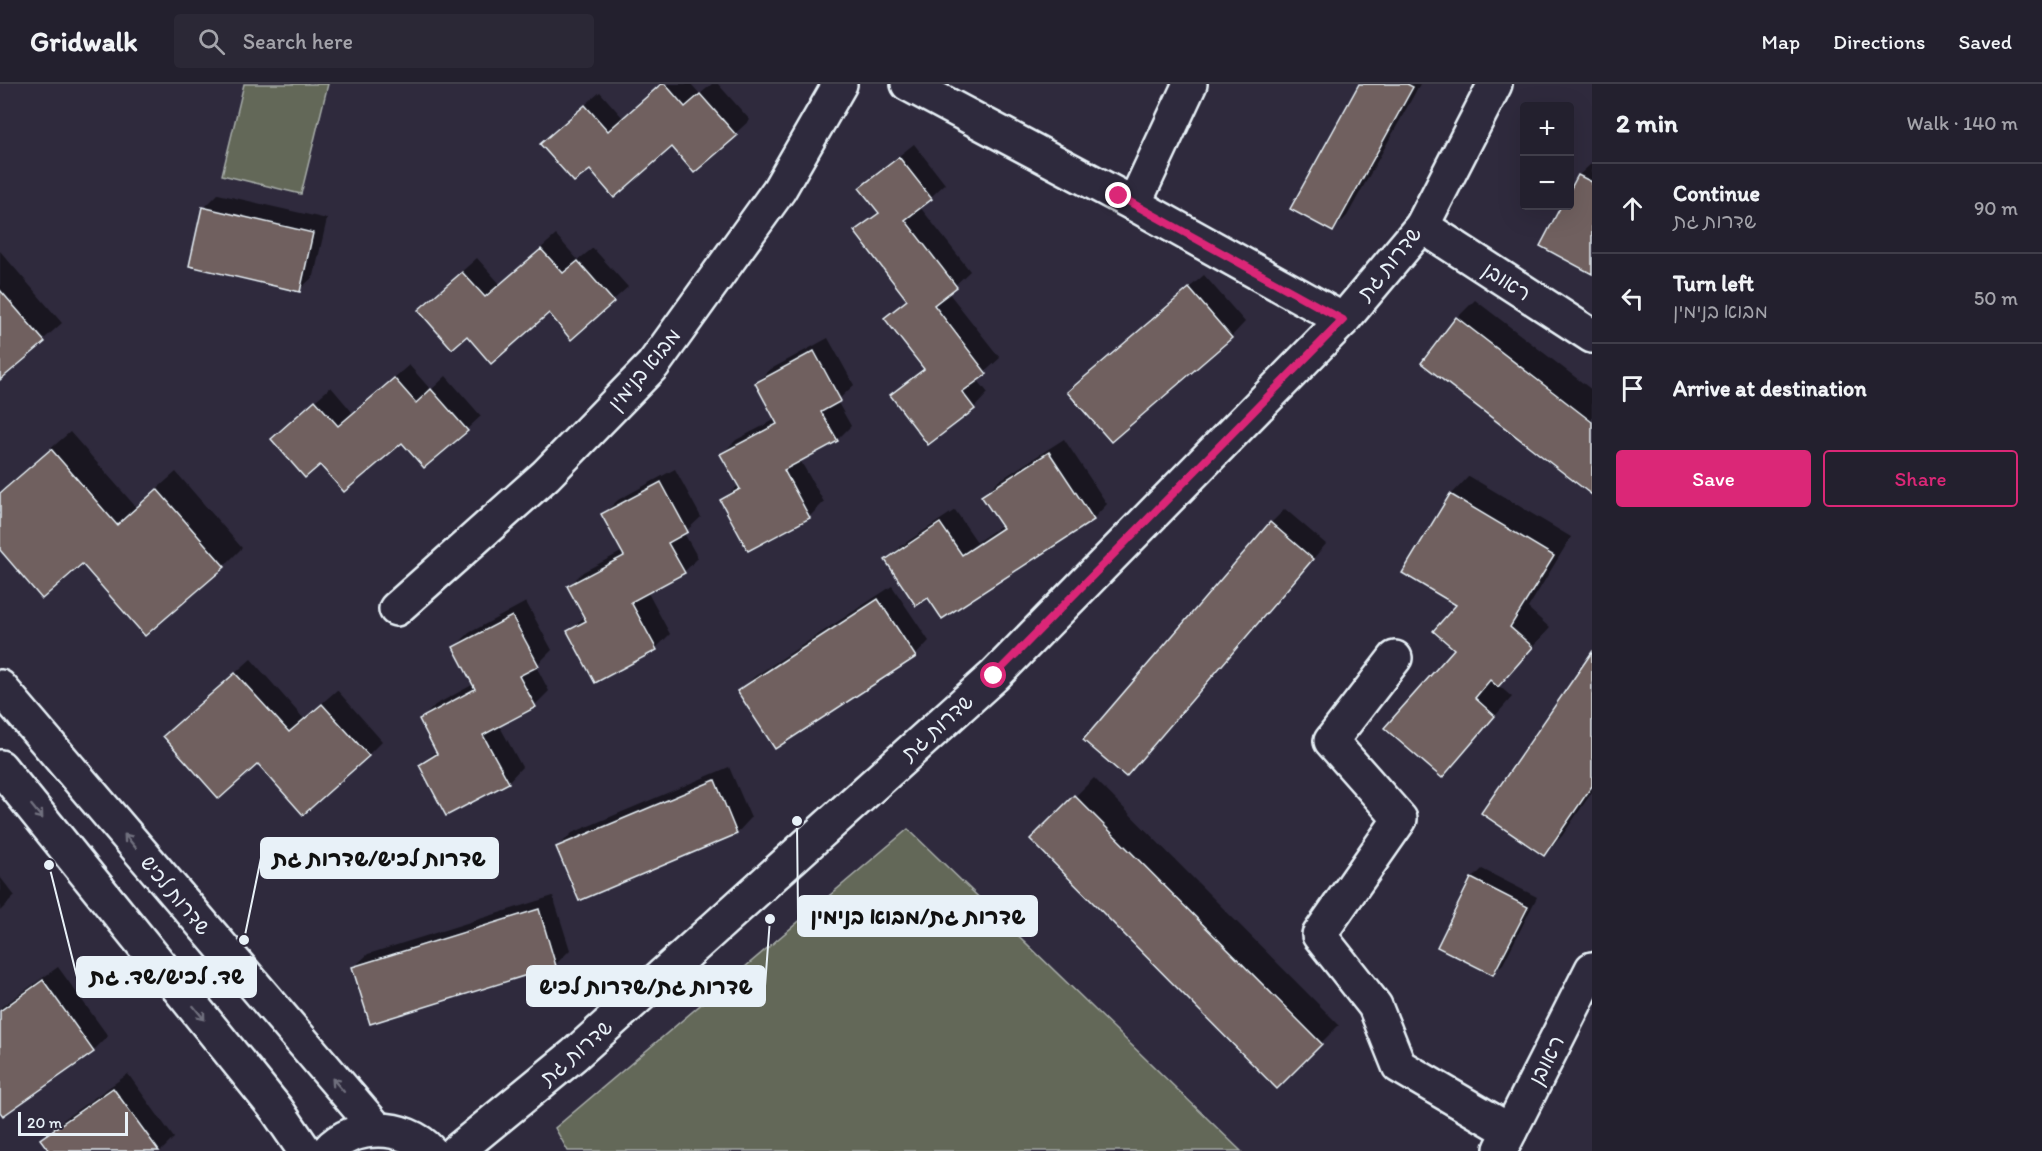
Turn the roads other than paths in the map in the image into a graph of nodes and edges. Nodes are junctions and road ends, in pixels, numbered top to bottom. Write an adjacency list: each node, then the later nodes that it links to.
1 (840, 84): 9 (street, מבוא בנימין)
2 (908, 84): 5 (street)
3 (1190, 84): 5 (street)
4 (1495, 84): 6 (street, שדרות גת)
5 (1134, 204): 7 (street)
6 (1422, 225): 7 (street, שדרות גת); 8 (street, ראובן)
7 (1343, 320): 19 (street, שדרות גת)
8 (1592, 336)
9 (396, 609)
10 (1395, 658): 15 (street)
11 (0, 687): 14 (street, שדרות לכיש, one-way to 11)
12 (0, 767): 16 (street, one-way to 16)
13 (1592, 969): 15 (street, ראובן)
14 (377, 1129): 17 (street); 18 (street)
15 (1505, 1141)
16 (305, 1151)
17 (328, 1151)
18 (430, 1151)
19 (457, 1151)

